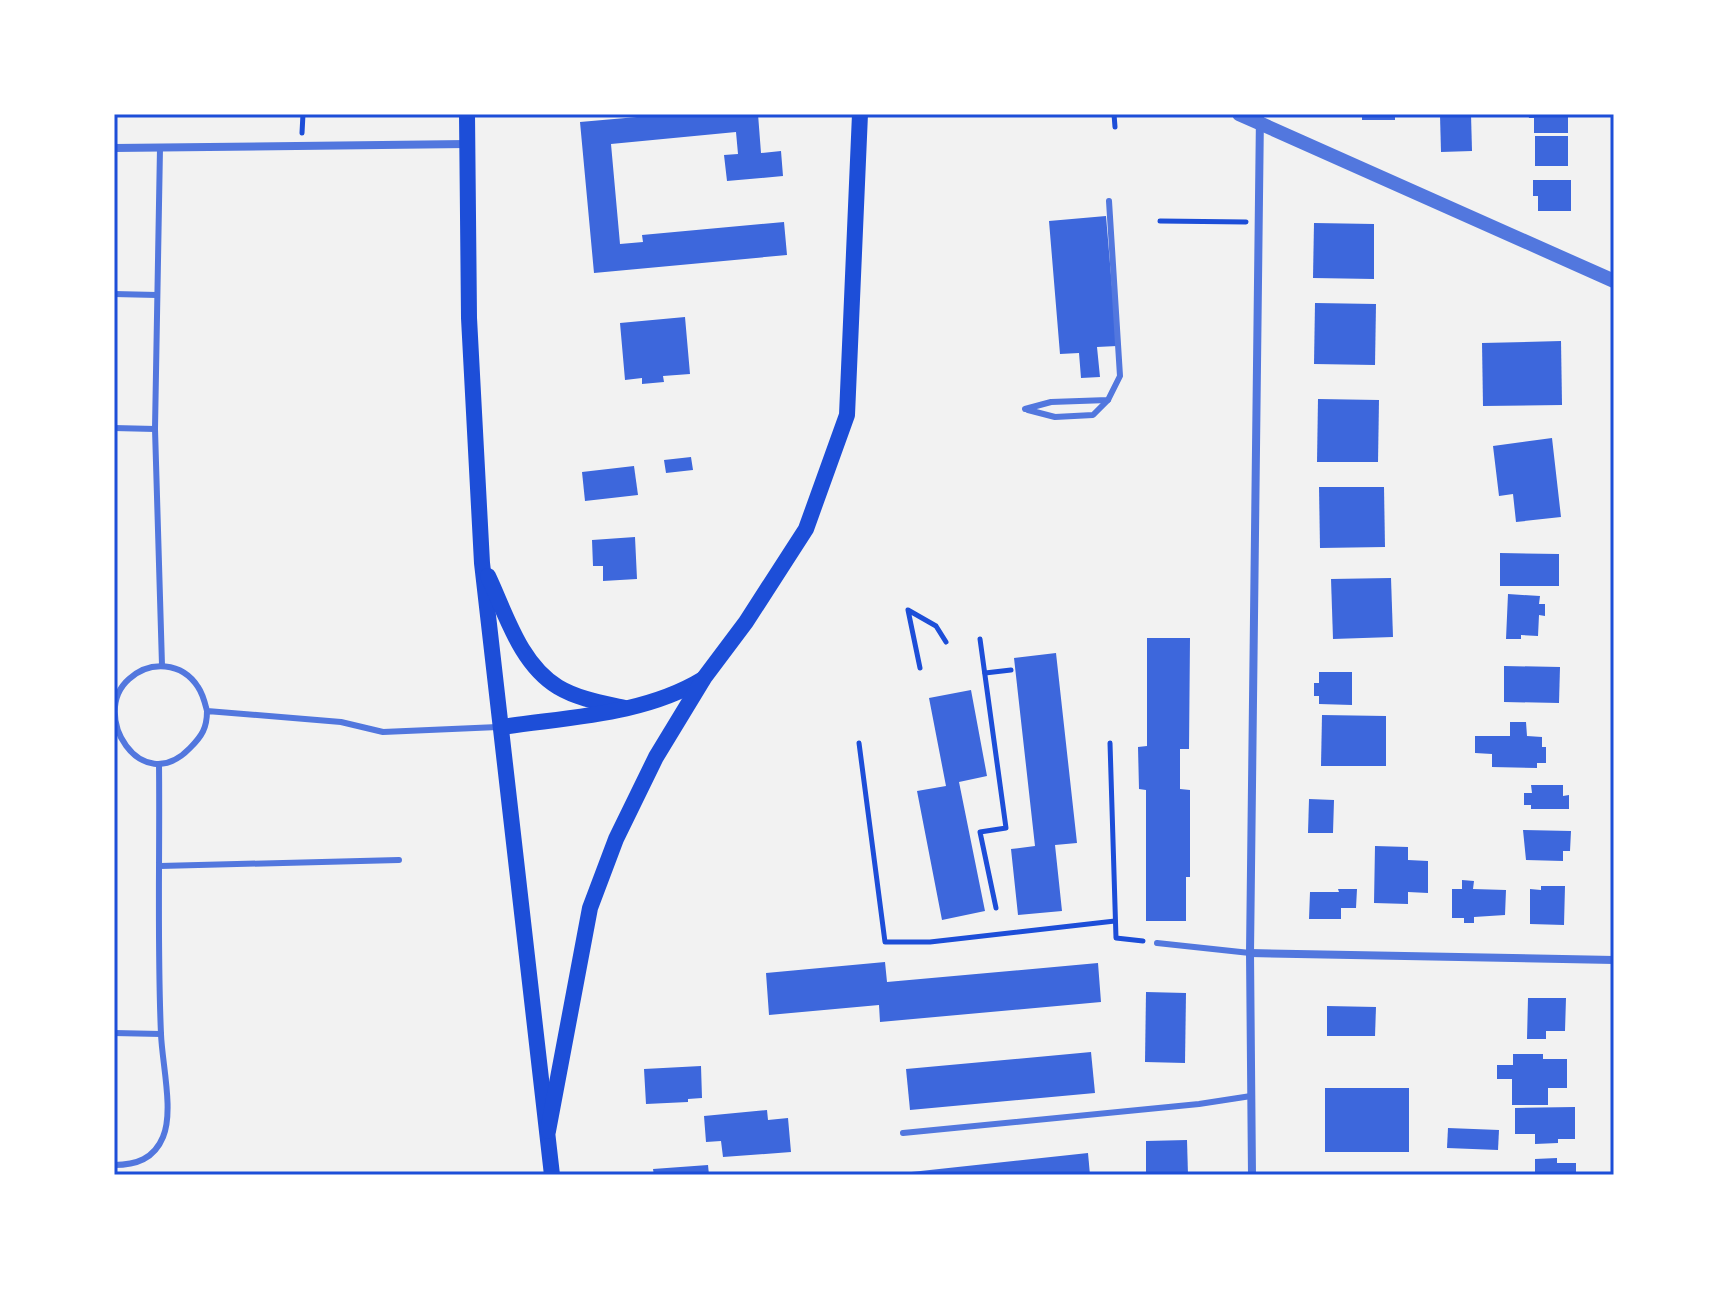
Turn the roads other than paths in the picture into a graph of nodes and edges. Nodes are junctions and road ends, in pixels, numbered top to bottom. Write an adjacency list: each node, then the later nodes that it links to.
1 (467, 114): 5 (main road)
2 (860, 114): 17 (main road)
3 (1239, 114): 4 (street)
4 (1260, 119): 9 (street); 25 (street)
5 (467, 144): 7 (street); 15 (main road)
6 (114, 148): 7 (street)
7 (160, 148): 11 (lane)
8 (1109, 201): 12 (lane)
9 (1614, 281)
10 (114, 294): 11 (lane)
11 (157, 295): 14 (lane)
12 (1108, 400): 12 (lane)
13 (114, 428): 14 (lane)
14 (155, 429): 16 (lane)
15 (482, 563): 18 (main road); 20 (main road)
16 (162, 665): 19 (lane); 21 (lane)
17 (704, 678): 18 (main road); 30 (main road)
18 (625, 708): 20 (main road)
19 (207, 711): 20 (lane); 21 (lane)
20 (502, 727): 30 (main road)
21 (159, 764): 23 (lane)
22 (399, 860): 23 (lane)
23 (160, 866): 28 (lane)
24 (1157, 943): 25 (lane)
25 (1250, 953): 26 (street); 29 (street)
26 (1614, 960)
27 (114, 1033): 28 (lane)
28 (161, 1034): 32 (lane)
29 (1251, 1096): 31 (lane); 34 (street)
30 (548, 1131): 33 (main road)
31 (903, 1133)
32 (114, 1165)
33 (552, 1175)
34 (1252, 1175)

